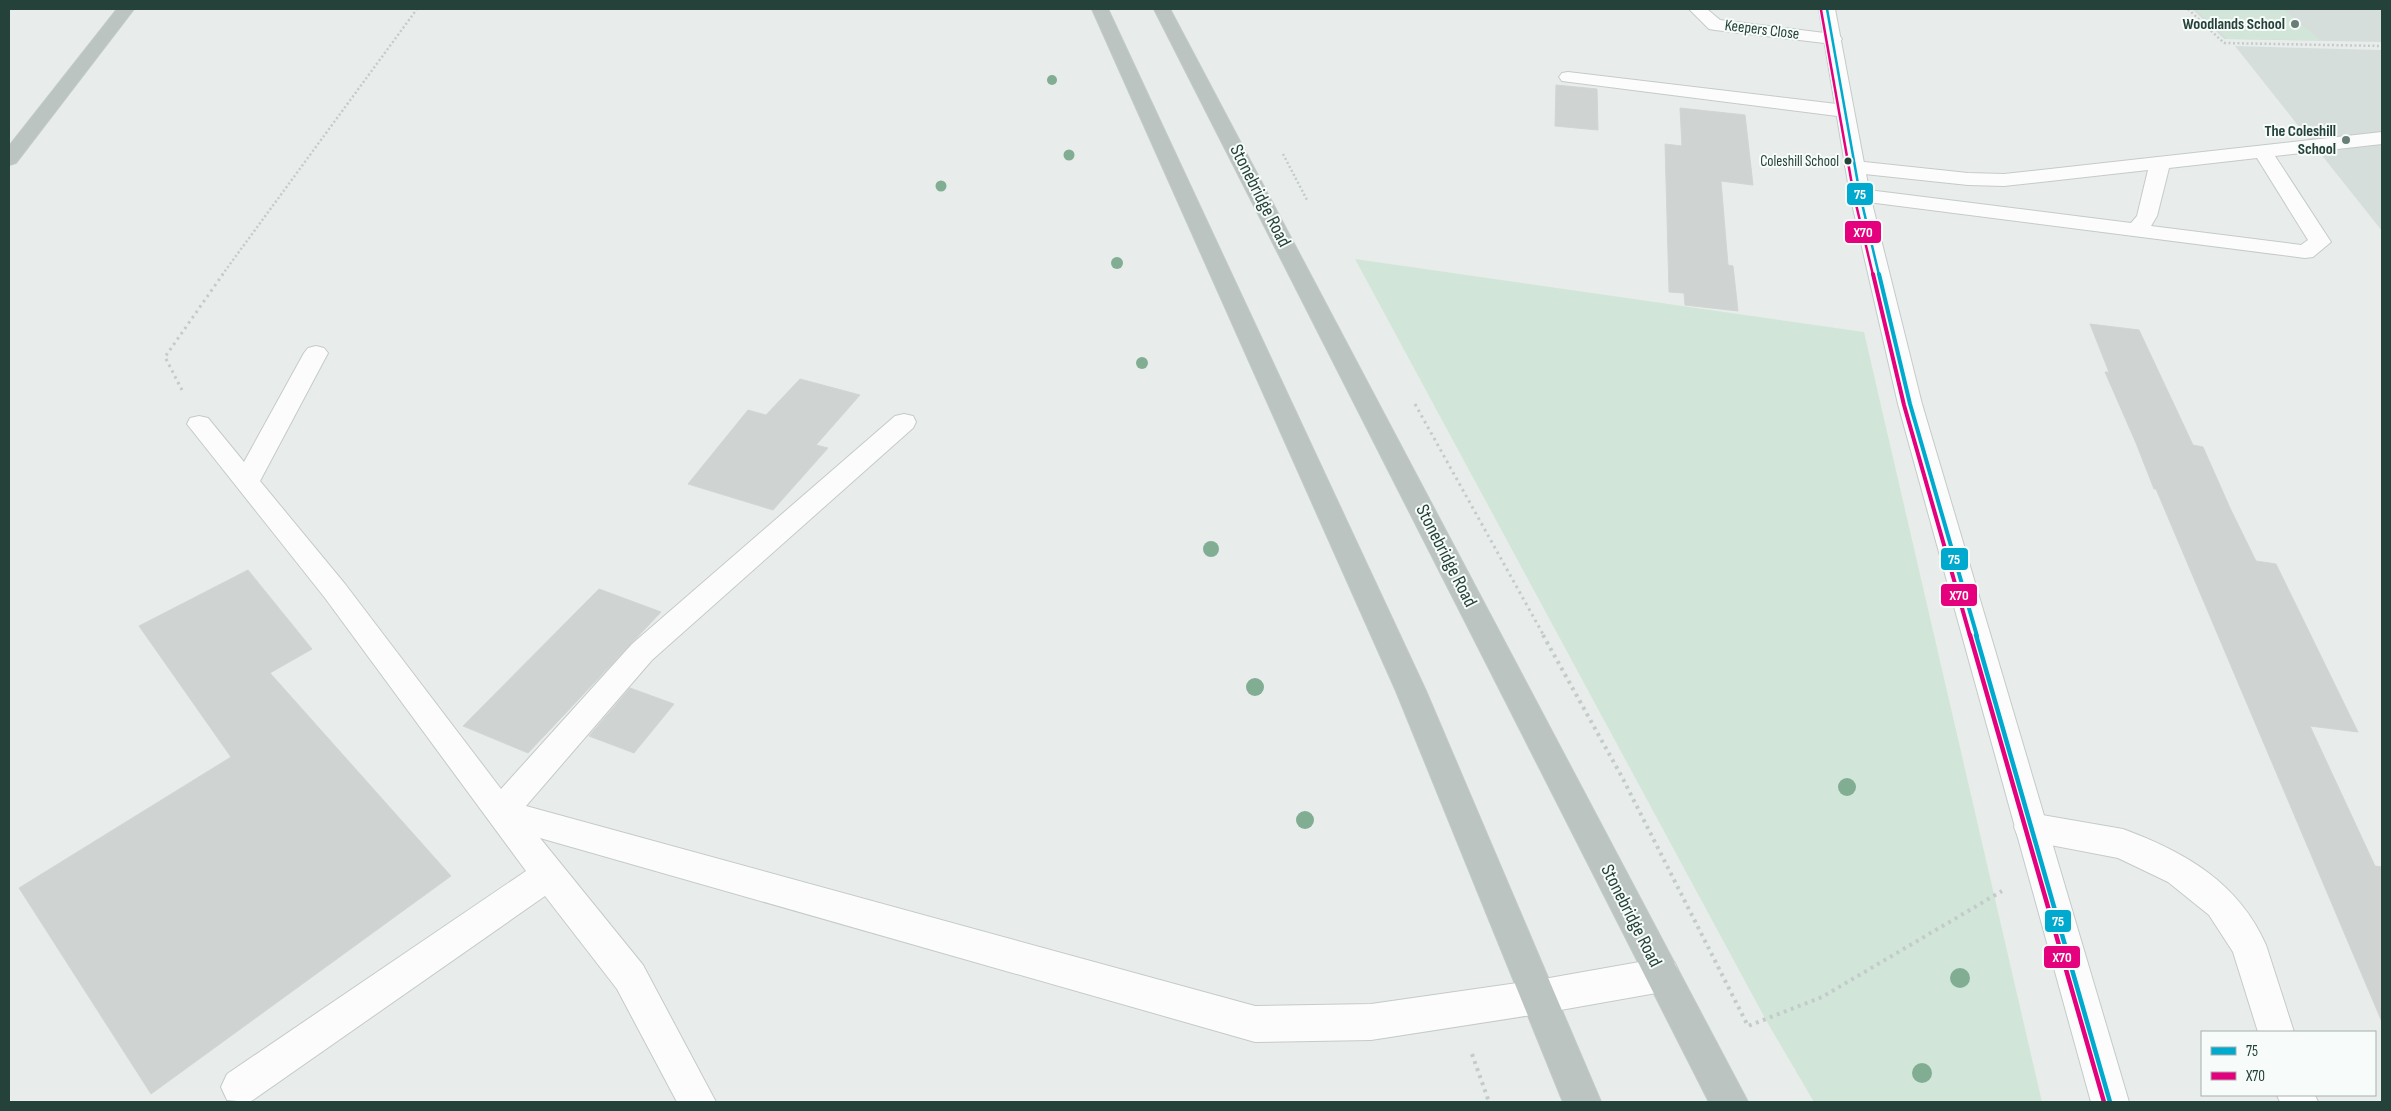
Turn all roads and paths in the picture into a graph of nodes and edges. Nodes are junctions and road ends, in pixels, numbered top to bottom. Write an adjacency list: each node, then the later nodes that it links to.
1 (126, 9): 15 (highway)
2 (417, 9): 24 (path)
3 (1100, 9): 31 (highway)
4 (1162, 9): 30 (highway, Stonebridge Road)
5 (1697, 9): 8 (main road, Keepers Close)
6 (1827, 9): 8 (main road)
7 (2188, 9): 9 (path)
8 (1833, 39): 11 (main road)
9 (2382, 46)
10 (1568, 77): 11 (main road)
11 (1846, 111): 17 (main road)
12 (2382, 138): 14 (main road)
13 (1278, 146): 19 (path)
14 (2263, 152): 16 (main road); 20 (main road)
15 (9, 159)
16 (2160, 163): 17 (main road); 20 (main road)
17 (1856, 167): 18 (main road)
18 (1860, 195): 20 (main road); 27 (main road)
19 (1309, 205)
20 (2138, 229)
21 (316, 353): 25 (main road)
22 (1414, 403): 28 (path)
23 (904, 422): 26 (main road)
24 (199, 424): 25 (main road)
25 (246, 482): 26 (main road)
26 (500, 813): 29 (main road); 31 (main road)
27 (2030, 827): 28 (main road); 32 (main road)
28 (2041, 868): 37 (main road)
29 (548, 874): 33 (main road); 34 (main road)
30 (1662, 975): 31 (main road); 36 (highway, Stonebridge Road)
31 (1538, 997): 35 (highway)
32 (2276, 1031)
33 (240, 1087)
34 (697, 1102)
35 (1582, 1102)
36 (1729, 1102)
37 (2110, 1102)

